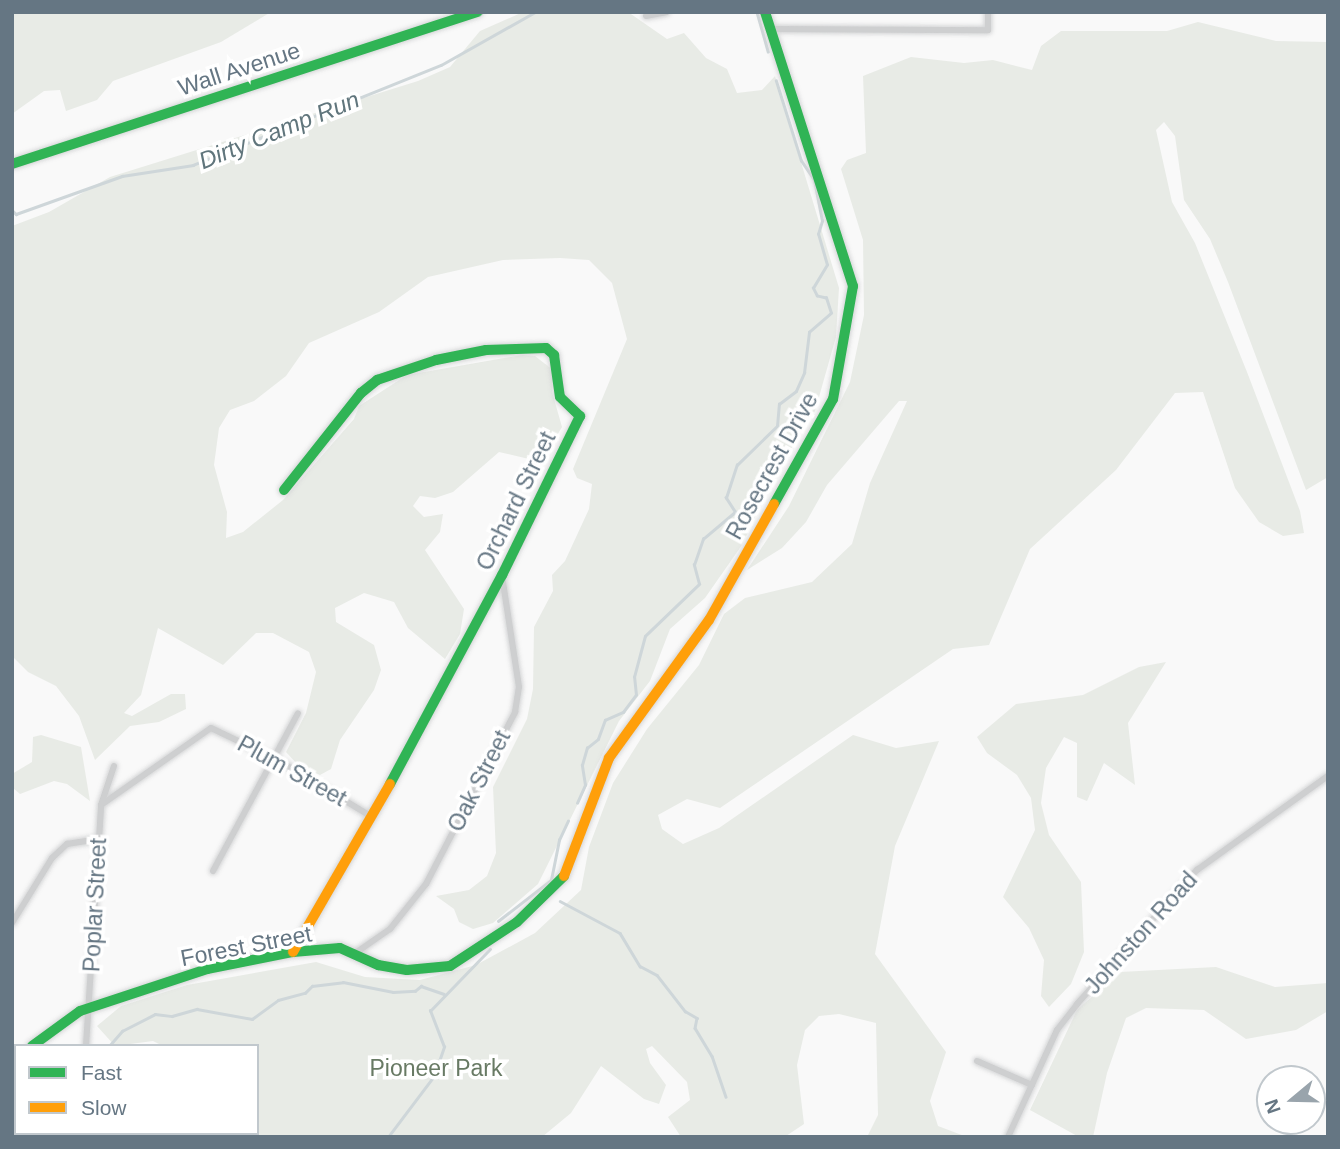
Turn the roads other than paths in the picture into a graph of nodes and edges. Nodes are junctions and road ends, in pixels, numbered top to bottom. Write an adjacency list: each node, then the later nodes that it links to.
1 (478, 12): 5 (street, Wall Avenue)
2 (667, 12): 6 (street)
3 (765, 12): 7 (street, Rosecrest Drive)
4 (988, 12): 7 (street)
5 (452, 16): 8 (street, Wall Avenue)
6 (646, 16)
7 (770, 29): 16 (street, Rosecrest Drive)
8 (12, 164)
9 (284, 490): 10 (street, Orchard Street)
10 (502, 575): 17 (street, Orchard Street); 22 (street, Oak Street)
11 (299, 713): 12 (street)
12 (276, 759): 15 (street, Plum Street); 17 (street, Plum Street); 19 (street)
13 (114, 766): 15 (street, Poplar Street)
14 (1328, 776): 27 (street, Johnston Road)
15 (101, 805): 18 (street, Poplar Street)
16 (586, 815): 22 (street, Forest Street)
17 (372, 817): 21 (street, Orchard Street)
18 (99, 839): 20 (street); 23 (street, Poplar Street)
19 (213, 871)
20 (12, 923)
21 (293, 952): 22 (street, Forest Street); 23 (street, Forest Street)
22 (354, 954)
23 (90, 1007): 24 (street); 25 (street, Poplar Street)
24 (34, 1044)
25 (86, 1044)
26 (976, 1062): 27 (street)
27 (1032, 1085): 28 (street, Johnston Road)
28 (1008, 1137)

